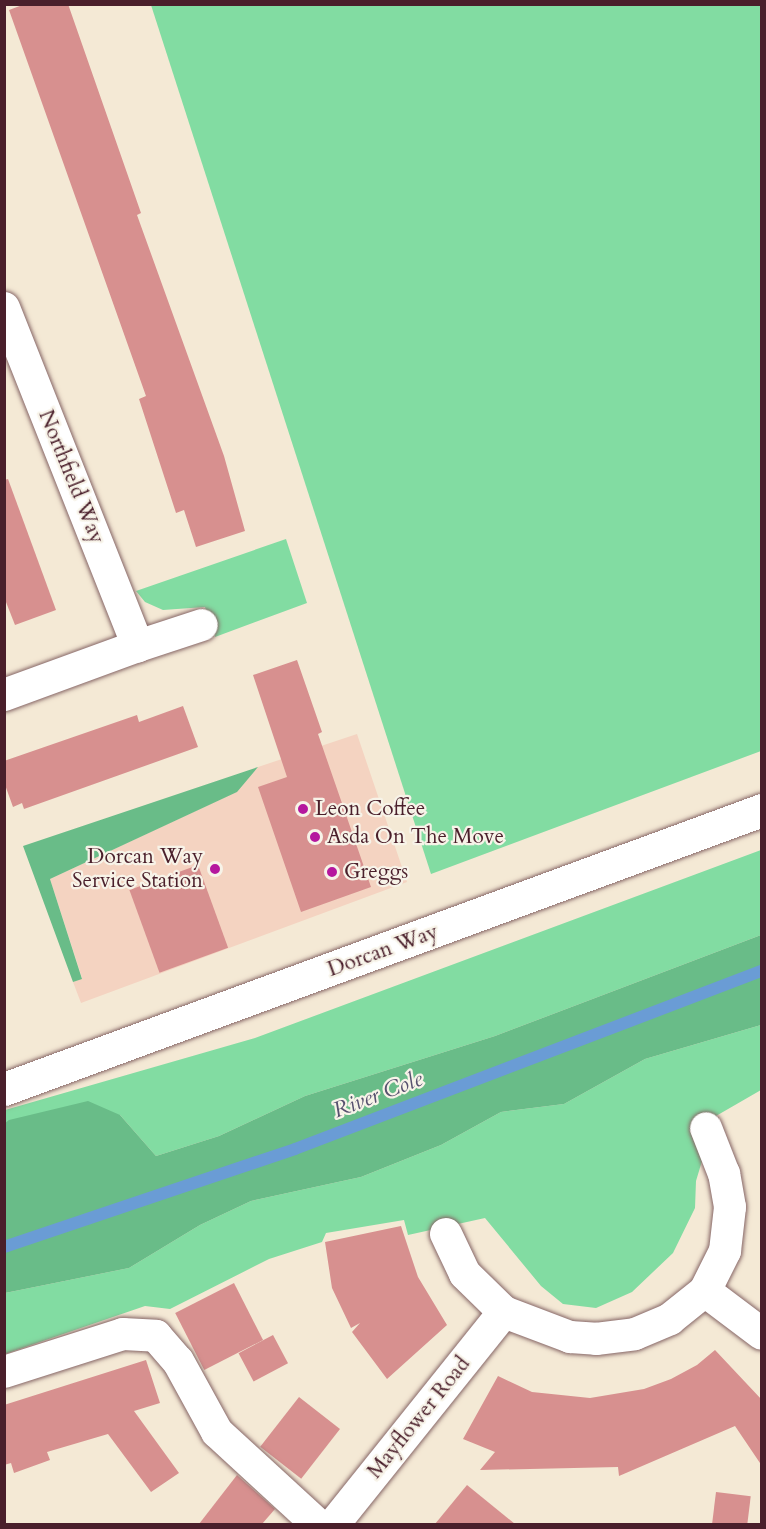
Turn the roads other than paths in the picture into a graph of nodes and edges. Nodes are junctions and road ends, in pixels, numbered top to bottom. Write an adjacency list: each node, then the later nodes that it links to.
1 (4, 308): 3 (street, Northfield Way)
2 (202, 625): 3 (street)
3 (138, 646): 4 (street)
4 (4, 695)
5 (762, 810): 6 (main road, Dorcan Way)
6 (4, 1089)
7 (706, 1128): 9 (street)
8 (446, 1234): 10 (street)
9 (705, 1291): 10 (street); 11 (street)
10 (504, 1312): 14 (street, Mayflower Road)
11 (762, 1334)
12 (4, 1372): 13 (street)
13 (316, 1524)
14 (334, 1524)

